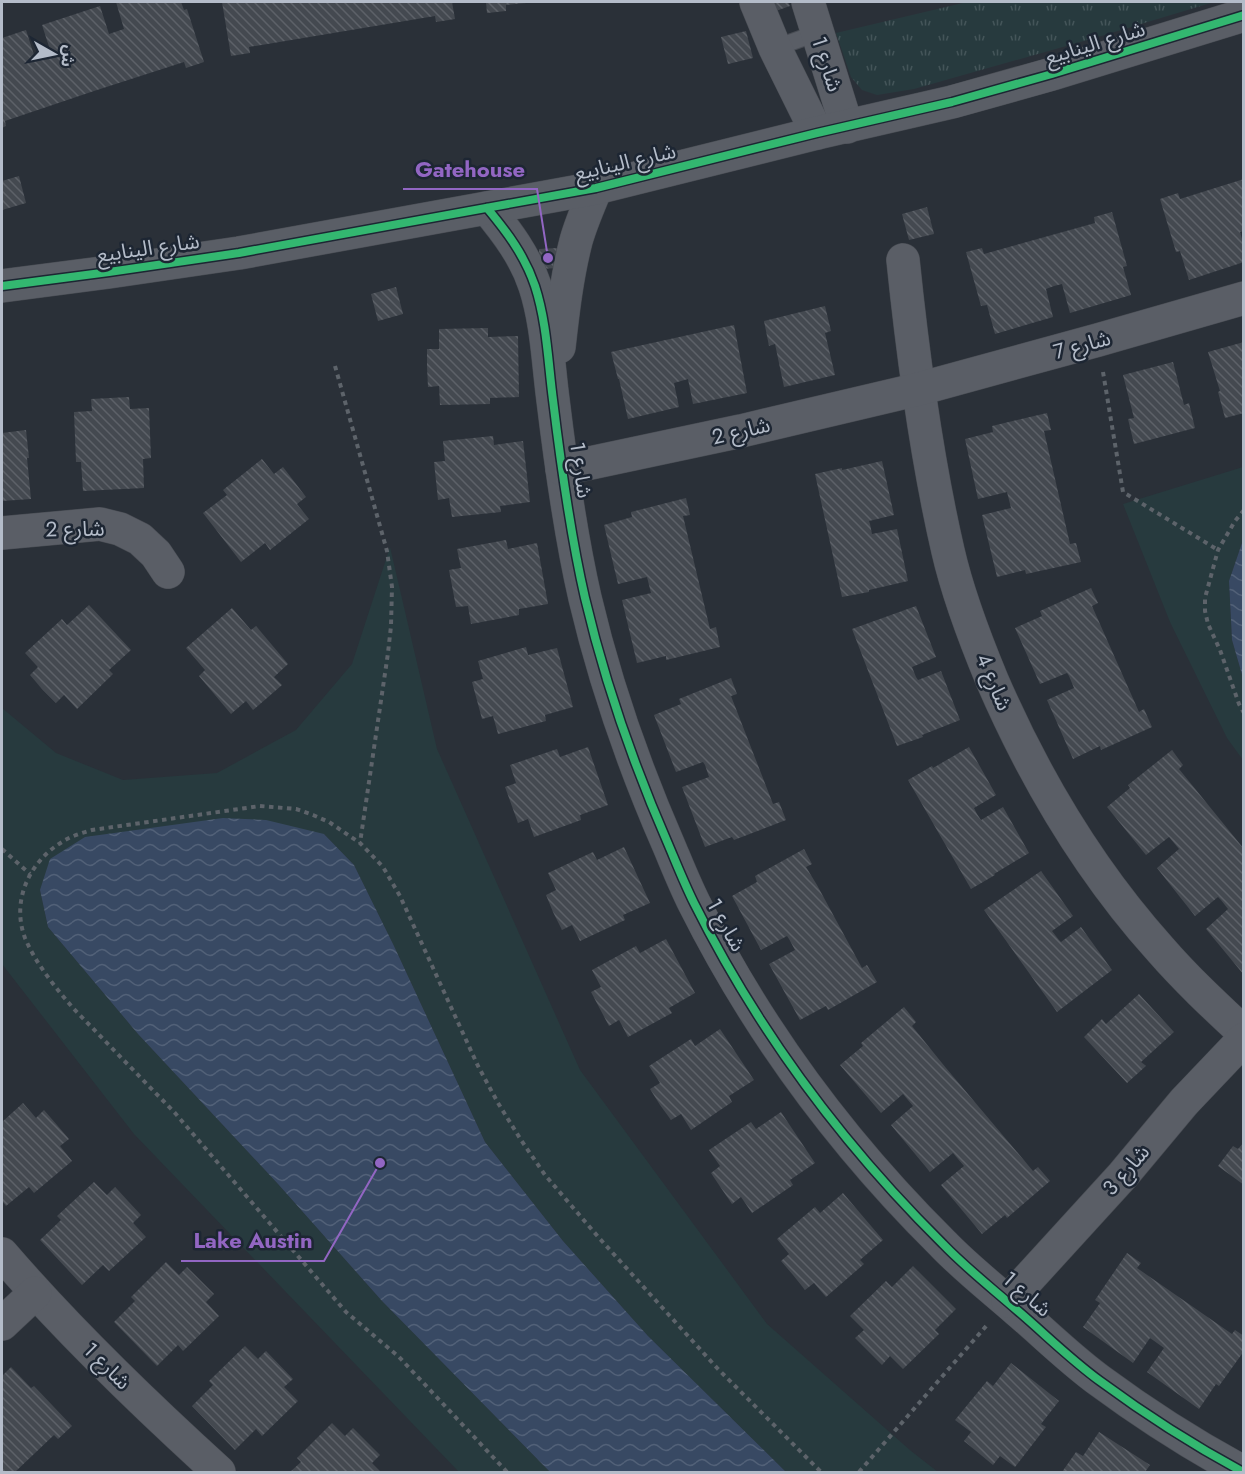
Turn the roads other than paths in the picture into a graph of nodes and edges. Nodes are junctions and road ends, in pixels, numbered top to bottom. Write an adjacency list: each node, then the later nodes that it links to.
1 (756, 2): 5 (street, شارع 1)
2 (808, 2): 4 (street, شارع 1)
3 (1244, 15): 6 (street, شارع الينابيع)
4 (817, 33): 5 (lane); 6 (street, شارع 1)
5 (775, 48): 6 (street, شارع 1)
6 (832, 130): 7 (street, شارع الينابيع)
7 (596, 188): 8 (street, شارع الينابيع); 13 (street, شارع 1)
8 (487, 208): 10 (street, شارع الينابيع); 13 (street, شارع 1)
9 (903, 260): 12 (street, شارع 4)
10 (2, 286)
11 (1244, 298): 12 (street, شارع 7)
12 (919, 389): 14 (street, شارع 2); 17 (street, شارع 4)
13 (553, 399): 14 (street, شارع 1)
14 (562, 469): 21 (street, شارع 1)
15 (2, 533): 16 (street, شارع 2)
16 (168, 572)
17 (1244, 1033)
18 (1244, 1039): 21 (street, شارع 3)
19 (2, 1254): 20 (street, شارع 1)
20 (35, 1293): 22 (street); 23 (street, شارع 1)
21 (1008, 1301): 24 (street, شارع 1)
22 (2, 1324)
23 (219, 1473)
24 (1243, 1473)

